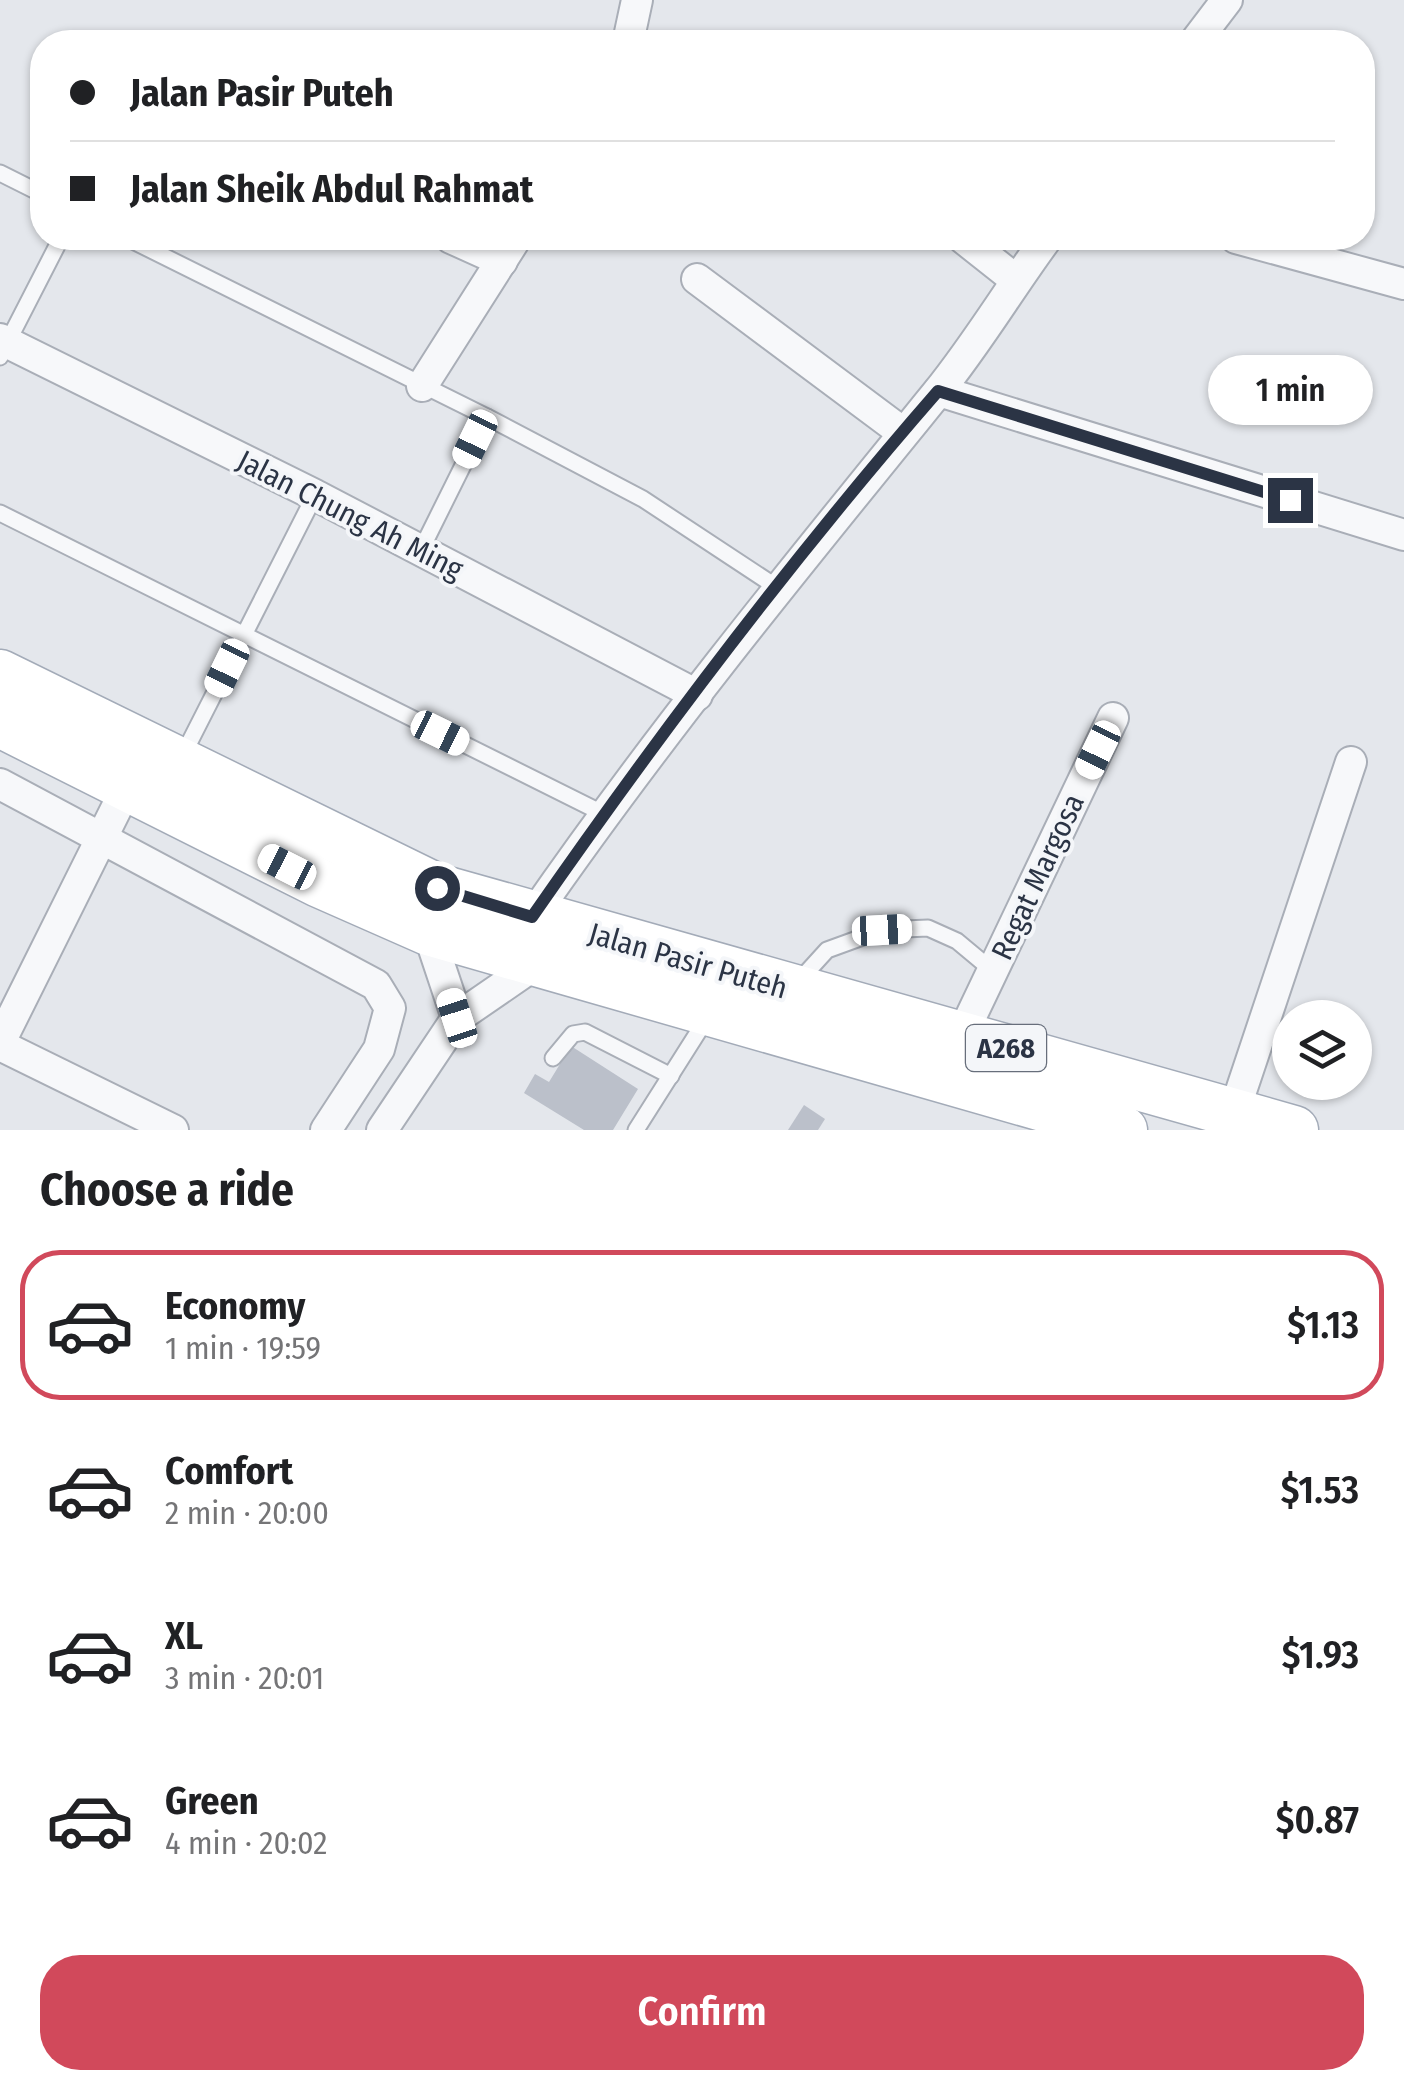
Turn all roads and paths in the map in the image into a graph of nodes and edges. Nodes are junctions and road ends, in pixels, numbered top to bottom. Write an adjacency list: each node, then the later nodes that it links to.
1 (637, 0): 3 (street)
2 (1228, 0): 4 (street)
3 (631, 30)
4 (1204, 30)
5 (0, 173): 6 (lane)
6 (30, 188)
7 (55, 250): 16 (lane)
8 (151, 250): 17 (lane)
9 (508, 250): 17 (street)
10 (978, 250): 14 (street)
11 (1038, 250): 14 (street)
12 (1280, 250): 15 (street)
13 (697, 278): 20 (street)
14 (1016, 280): 18 (street)
15 (1404, 284)
16 (2, 347): 21 (street, Jalan Chung Ah Ming)
17 (422, 386): 19 (lane)
18 (938, 391): 20 (street); 23 (street)
19 (486, 417): 24 (lane); 25 (lane)
20 (902, 432): 25 (street)
21 (315, 496): 24 (street, Jalan Chung Ah Ming); 26 (lane)
22 (0, 514): 26 (lane)
23 (1404, 535)
24 (421, 550): 28 (street, Jalan Chung Ah Ming)
25 (778, 588): 28 (street)
26 (243, 635): 32 (lane); 35 (lane)
27 (0, 674): 32 (main road, Jalan Pasir Puteh / A268)
28 (697, 695): 35 (street)
29 (1113, 718): 39 (street, Regat Margosa)
30 (0, 723): 34 (main road, Jalan Pasir Puteh / A268)
31 (1351, 762): 47 (street)
32 (178, 764): 38 (main road, Jalan Pasir Puteh / A268)
33 (0, 784): 36 (street)
34 (127, 787): 36 (street); 37 (main road, Jalan Pasir Puteh / A268)
35 (604, 814): 38 (street)
36 (103, 839): 44 (street); 50 (street)
37 (428, 931): 38 (main road, Jalan Pasir Puteh / A268); 42 (street)
38 (535, 940): 41 (main road, Jalan Pasir Puteh / A268); 42 (street)
39 (993, 972): 40 (lane); 43 (street, Regat Margosa)
40 (791, 990): 41 (main road, Jalan Pasir Puteh / A268); 43 (main road, Jalan Pasir Puteh / A268)
41 (713, 991): 46 (lane); 48 (main road, Jalan Pasir Puteh / A268)
42 (457, 1018): 51 (street)
43 (962, 1036): 47 (main road, Jalan Pasir Puteh / A268)
44 (0, 1043): 49 (street)
45 (554, 1058): 46 (lane)
46 (671, 1076): 52 (lane)
47 (1234, 1112): 54 (main road, Jalan Pasir Puteh / A268)
48 (1048, 1119): 53 (main road, Jalan Pasir Puteh / A268)
49 (173, 1130)
50 (326, 1130)
51 (382, 1130)
52 (636, 1130)
53 (1124, 1130)
54 (1294, 1130)

